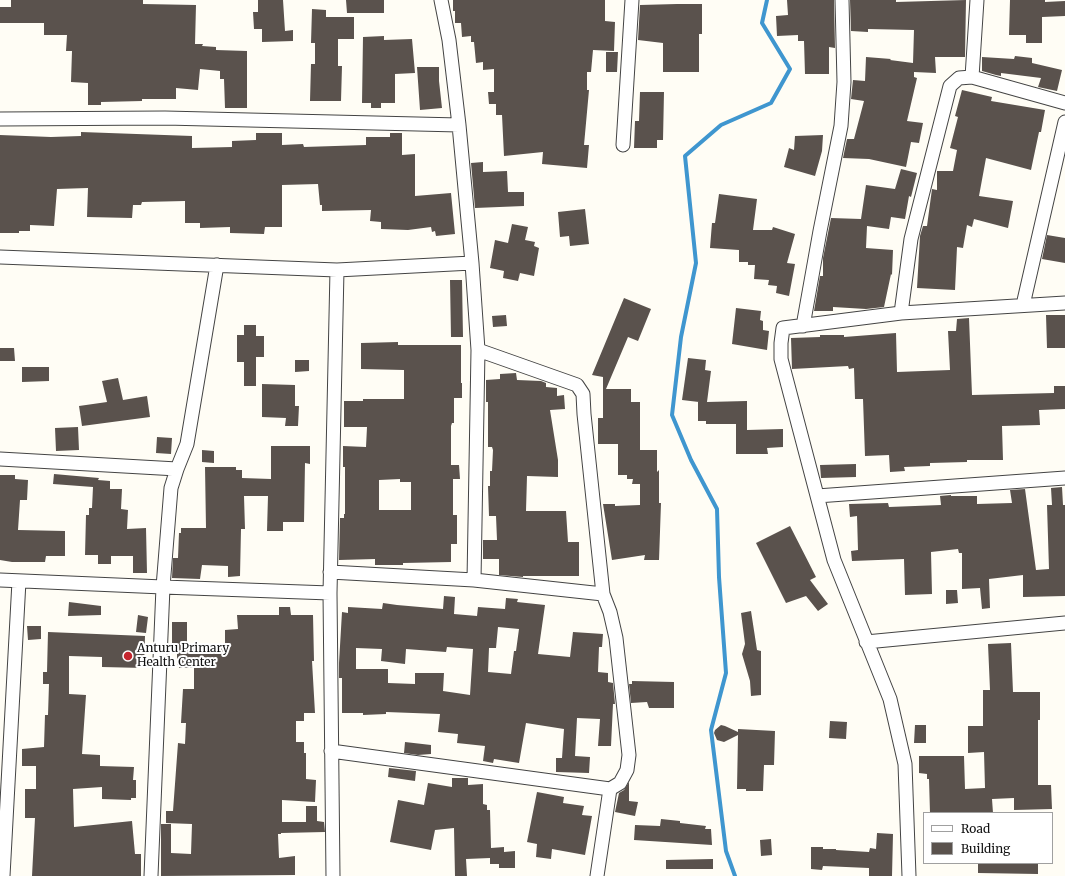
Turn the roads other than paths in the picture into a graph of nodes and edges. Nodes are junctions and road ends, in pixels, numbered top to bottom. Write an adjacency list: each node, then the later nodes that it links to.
1 (441, 0): 9 (street)
2 (632, 0): 10 (street)
3 (842, 0): 18 (street)
4 (977, 0): 5 (street)
5 (972, 77): 6 (street); 17 (street)
6 (1065, 103)
7 (0, 119): 9 (street)
8 (1065, 122): 16 (street)
9 (458, 126): 12 (street)
10 (623, 145)
11 (0, 257): 13 (street)
12 (472, 263): 14 (street); 19 (street)
13 (217, 266): 14 (street); 21 (street)
14 (337, 270): 24 (street)
15 (1065, 303): 16 (street)
16 (1023, 305): 17 (street)
17 (902, 312): 18 (street)
18 (803, 326): 23 (street)
19 (478, 350): 26 (street); 30 (street)
20 (0, 459): 21 (street)
21 (177, 469): 28 (street)
22 (1065, 478): 23 (street)
23 (817, 496): 32 (street)
24 (330, 572): 26 (street); 29 (street)
25 (0, 580): 27 (street)
26 (474, 580): 30 (street)
27 (20, 581): 28 (street); 35 (street)
28 (163, 587): 29 (street); 37 (street)
29 (330, 593): 33 (street)
30 (603, 594): 34 (street)
31 (1065, 623): 32 (street)
32 (866, 642): 40 (street)
33 (331, 751): 34 (street); 38 (street)
34 (610, 789): 39 (street)
35 (2, 852): 36 (street)
36 (3, 876)
37 (151, 876)
38 (333, 876)
39 (597, 876)
40 (909, 876)

